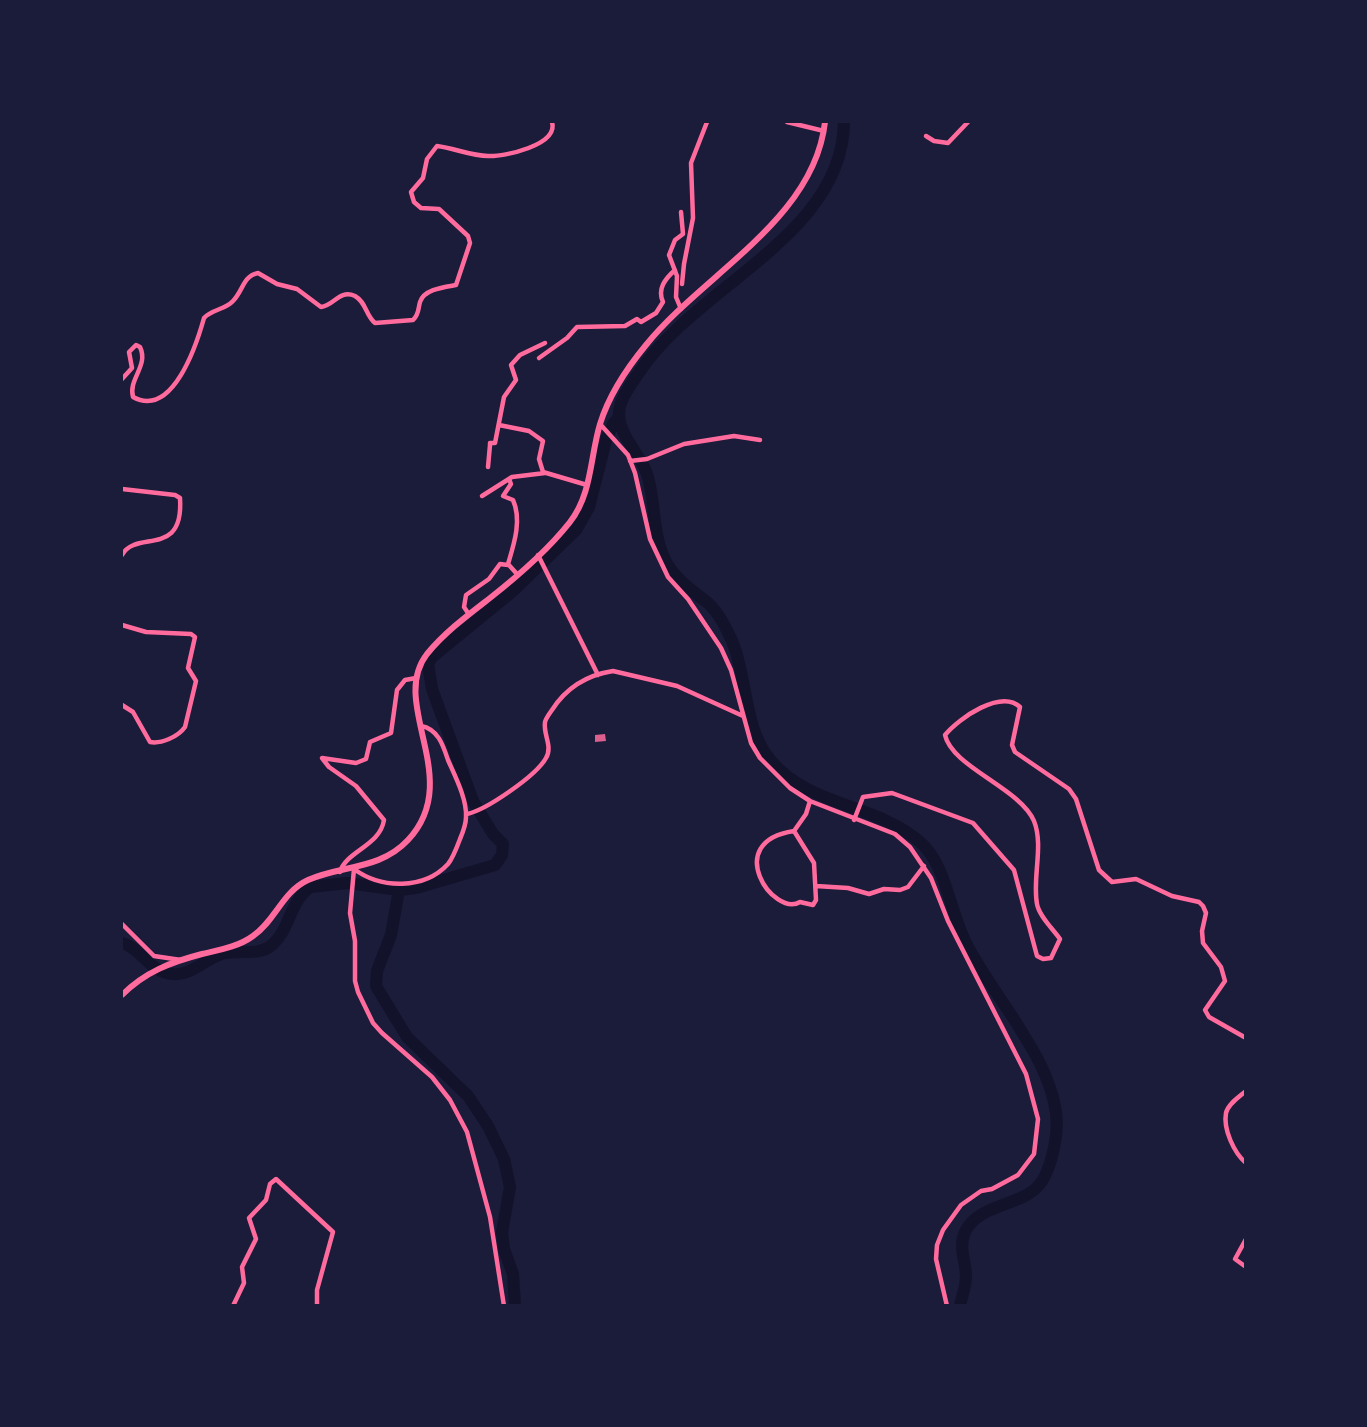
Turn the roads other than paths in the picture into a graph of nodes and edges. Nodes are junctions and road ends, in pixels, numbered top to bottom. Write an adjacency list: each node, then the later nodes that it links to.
1 (552, 122): 14 (street)
2 (707, 122): 10 (street)
3 (787, 122): 6 (street)
4 (825, 122): 6 (main road)
5 (968, 122): 7 (street)
6 (824, 131): 11 (main road)
7 (926, 136)
8 (681, 212): 9 (street)
9 (675, 270): 11 (street); 13 (street)
10 (682, 284)
11 (681, 309): 16 (main road)
12 (545, 343): 15 (street)
13 (539, 358)
14 (122, 379)
15 (499, 425): 19 (street); 20 (street)
16 (602, 426): 18 (street); 22 (main road)
17 (759, 440): 18 (street)
18 (630, 462): 34 (street)
19 (488, 467)
20 (545, 473): 21 (street); 22 (street)
21 (509, 479): 24 (street); 27 (street)
22 (587, 485): 26 (main road)
23 (122, 489): 25 (street)
24 (482, 496)
25 (122, 555)
26 (539, 557): 28 (main road); 31 (street)
27 (508, 565): 28 (street); 29 (street)
28 (517, 574): 29 (main road)
29 (468, 614): 32 (main road)
30 (122, 625): 33 (street)
31 (598, 675): 34 (street); 37 (street)
32 (416, 678): 35 (main road); 42 (street)
33 (122, 705)
34 (743, 716): 36 (street)
35 (421, 726): 37 (street); 41 (main road)
36 (810, 801): 38 (street); 39 (street)
37 (469, 814): 41 (street)
38 (855, 818): 40 (street); 47 (street)
39 (794, 831): 43 (street); 43 (street)
40 (924, 866): 43 (street); 55 (street)
41 (354, 869): 42 (main road); 54 (street)
42 (340, 872): 45 (main road)
43 (816, 886)
44 (122, 924): 45 (street)
45 (182, 960): 46 (main road)
46 (122, 995)
47 (1245, 1038)
48 (1245, 1091): 49 (street)
49 (1245, 1163)
50 (1245, 1239): 51 (street)
51 (1245, 1268)
52 (232, 1305): 53 (street)
53 (317, 1305)
54 (504, 1305)
55 (946, 1305)

